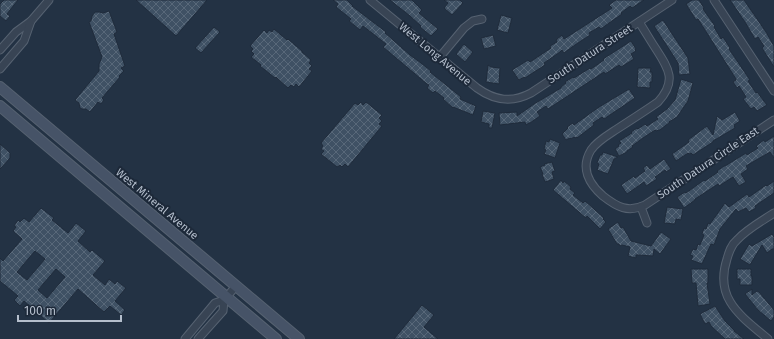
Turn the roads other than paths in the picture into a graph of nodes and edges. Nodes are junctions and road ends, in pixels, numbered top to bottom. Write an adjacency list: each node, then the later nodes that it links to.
1 (49, 0): 6 (street)
2 (370, 0): 9 (street, West Long Avenue)
3 (672, 0): 7 (street, South Datura Street)
4 (714, 0): 12 (street)
5 (482, 18): 9 (street)
6 (31, 21): 8 (street); 10 (street)
7 (639, 22): 13 (street, South Datura Street); 16 (street)
8 (0, 50)
9 (439, 58): 13 (street, West Long Avenue)
10 (0, 69)
11 (0, 87): 19 (main road, West Mineral Avenue)
12 (774, 91)
13 (504, 99)
14 (0, 106): 20 (main road)
15 (774, 120): 16 (street, South Datura Circle East)
16 (641, 207): 18 (street)
17 (774, 213): 25 (street)
18 (647, 223)
19 (236, 286): 20 (street); 24 (main road, West Mineral Avenue)
20 (225, 299): 21 (street); 22 (street); 23 (main road)
21 (184, 339)
22 (198, 339)
23 (276, 339)
24 (299, 339)
25 (768, 339)

